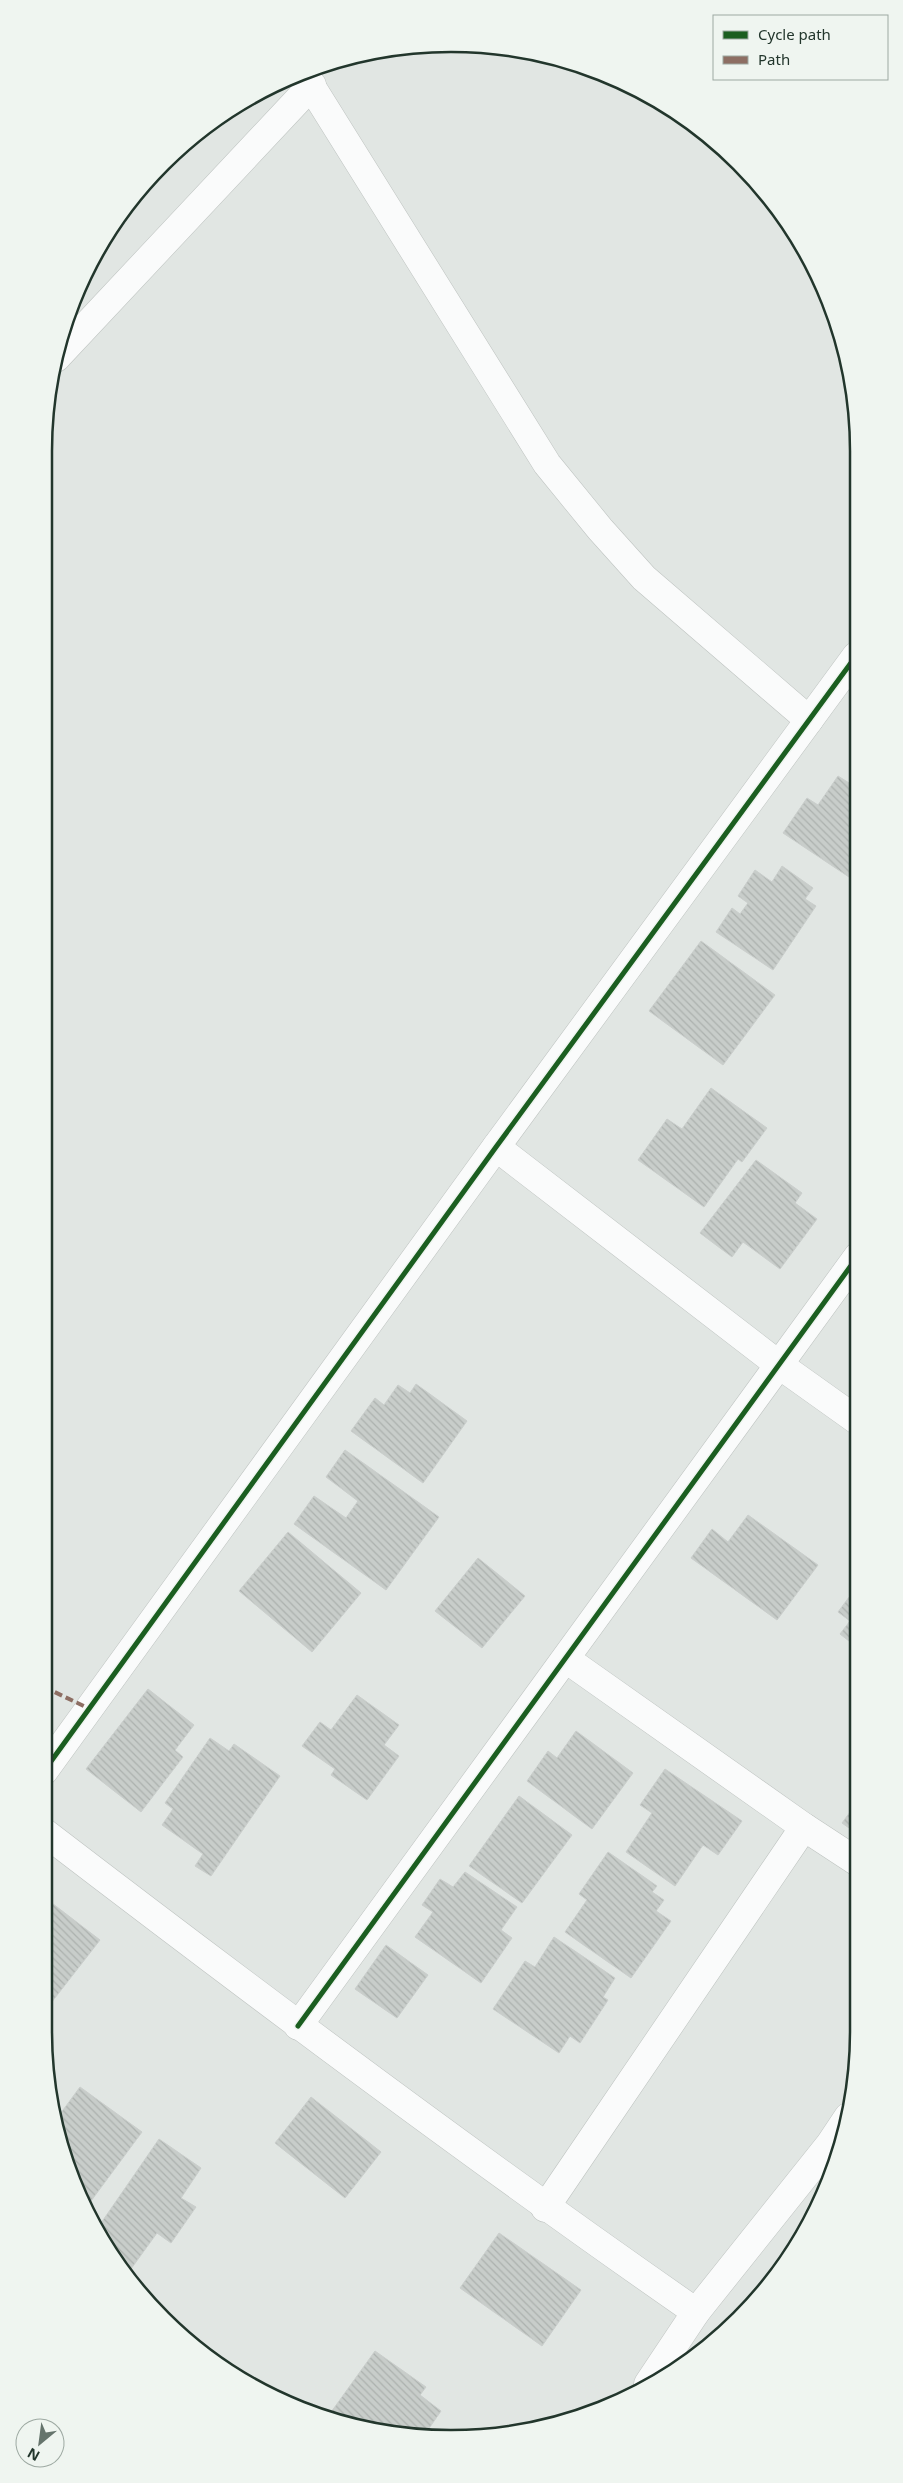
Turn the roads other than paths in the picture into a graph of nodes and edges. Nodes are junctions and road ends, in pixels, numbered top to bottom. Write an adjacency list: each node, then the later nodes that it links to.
1 (307, 79): 5 (street)
2 (306, 81): 3 (street)
3 (67, 346)
4 (850, 664): 5 (street)
5 (809, 720): 6 (street)
6 (496, 1147): 8 (street); 11 (street)
7 (850, 1267): 8 (street)
8 (778, 1364): 9 (street); 10 (street)
9 (850, 1415)
10 (566, 1659): 12 (street); 15 (street)
11 (52, 1760)
12 (804, 1827): 14 (street); 17 (street)
13 (52, 1838): 15 (street)
14 (850, 1857)
15 (298, 2026): 17 (street)
16 (838, 2133): 18 (street)
17 (545, 2208): 18 (street)
18 (696, 2312): 19 (street)
19 (654, 2375)

